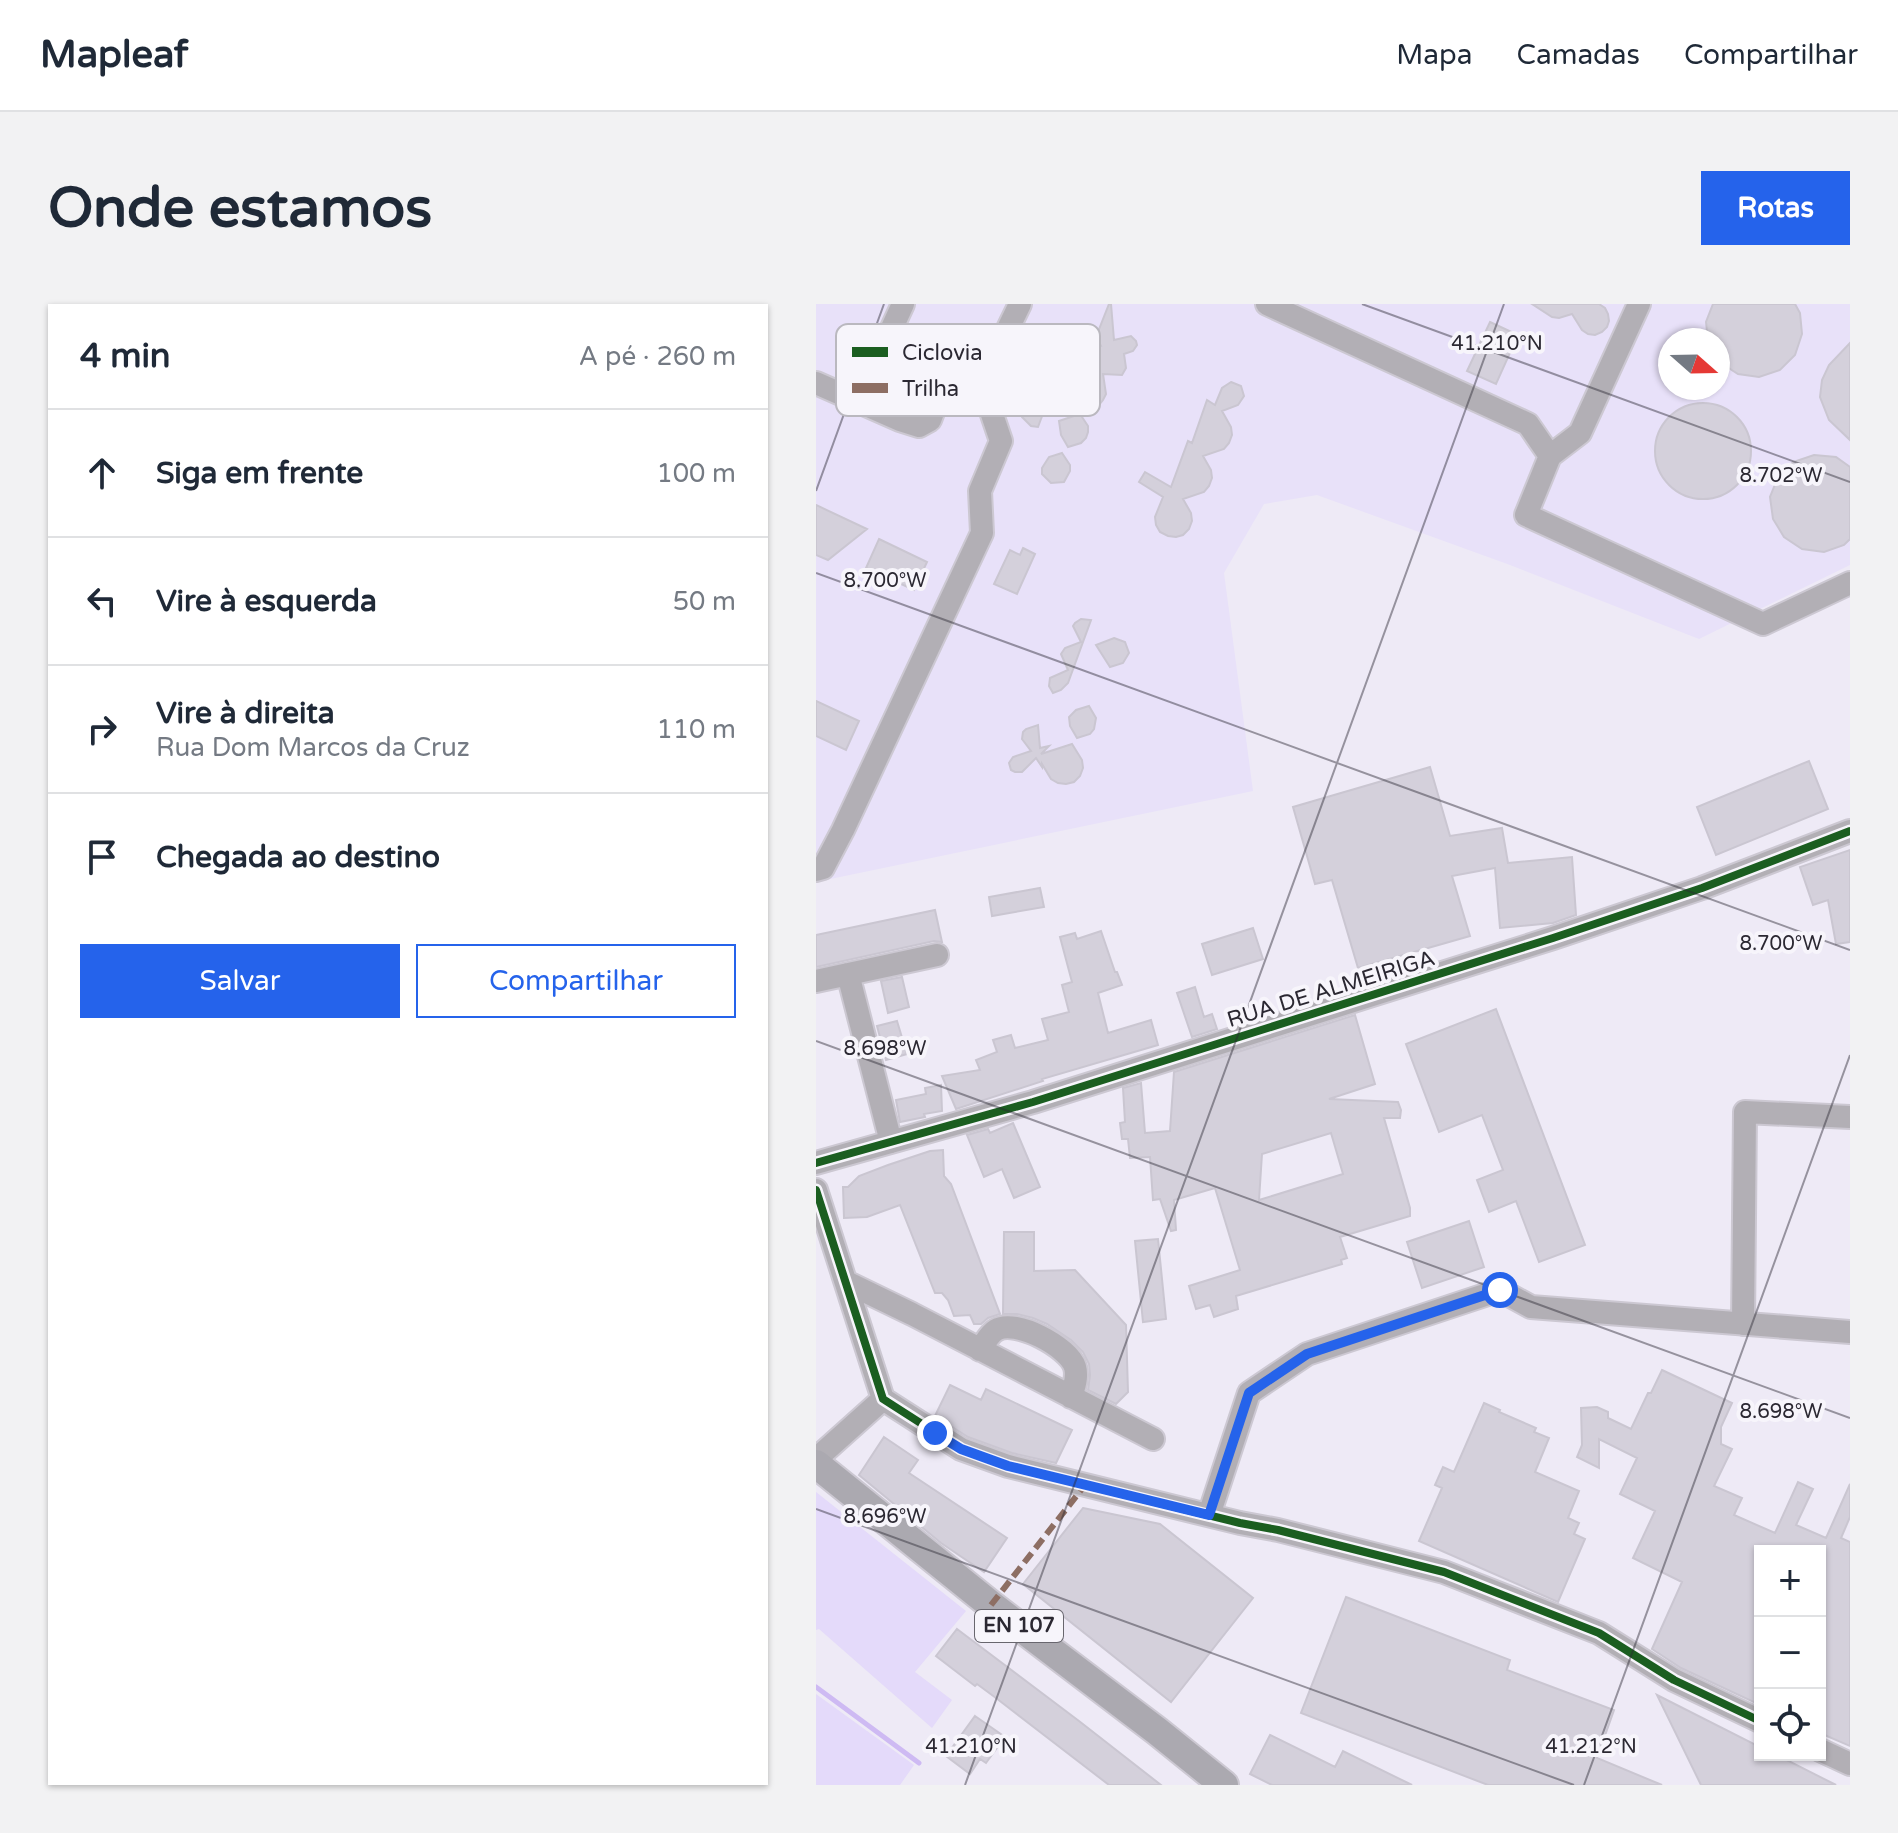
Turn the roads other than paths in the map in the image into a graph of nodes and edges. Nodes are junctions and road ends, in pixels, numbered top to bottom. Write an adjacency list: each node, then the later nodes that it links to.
1 (903, 304): 5 (street)
2 (1020, 304): 6 (street)
3 (1267, 304): 12 (street)
4 (1639, 304): 12 (street)
5 (894, 324)
6 (1010, 324)
7 (816, 383): 8 (street)
8 (836, 392)
9 (894, 416): 10 (street)
10 (932, 416)
11 (993, 416): 15 (street)
12 (1550, 456): 13 (street)
13 (1850, 583)
14 (1850, 831): 20 (street, RUA DE ALMEIRIGA)
15 (816, 870)
16 (937, 955): 17 (street)
17 (848, 974): 18 (street); 20 (street)
18 (816, 981)
19 (1850, 1117): 24 (street)
20 (891, 1142): 21 (street, RUA DE ALMEIRIGA)
21 (816, 1163)
22 (816, 1190): 23 (street)
23 (846, 1282): 26 (street); 28 (street)
24 (1743, 1324): 25 (street); 31 (street)
25 (1850, 1332)
26 (980, 1350): 27 (street); 27 (street)
27 (1071, 1397): 29 (street)
28 (883, 1399): 30 (street); 31 (street)
29 (1153, 1439)
30 (816, 1461): 35 (main road, EN 107)
31 (1209, 1515): 32 (street)
32 (1754, 1718)
33 (1826, 1753): 34 (street)
34 (1850, 1764)
35 (1224, 1785)

